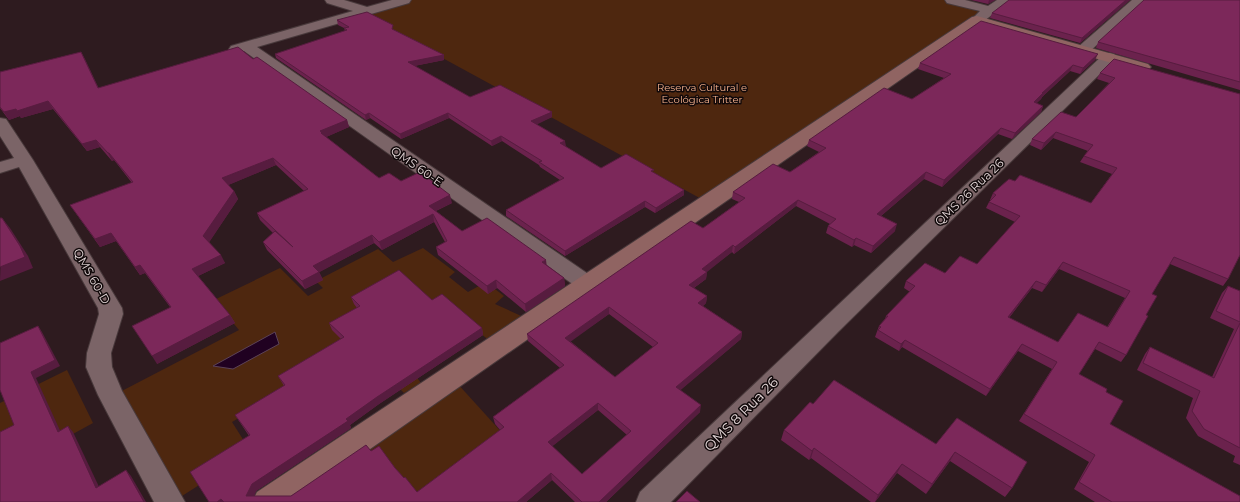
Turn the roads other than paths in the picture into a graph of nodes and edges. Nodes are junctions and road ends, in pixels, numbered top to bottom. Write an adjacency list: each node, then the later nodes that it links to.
1 (331, 0): 6 (street)
2 (405, 0): 6 (street)
3 (951, 0): 7 (street)
4 (1005, 0): 7 (street)
5 (1139, 0): 9 (street)
6 (366, 11): 8 (street)
7 (983, 15): 9 (street); 16 (street)
8 (246, 46): 10 (street); 16 (street, QMS 60-E)
9 (1083, 50): 11 (street)
10 (223, 53)
11 (1109, 57): 12 (street); 17 (street, QMS 26 Rua 26)
12 (1160, 72)
13 (0, 123): 14 (street, QMS 60-D)
14 (24, 160): 15 (street); 18 (street, QMS 60-D)
15 (0, 168)
16 (589, 285): 19 (street)
17 (830, 326): 20 (street, QMS 8 Rua 26)
18 (170, 502)
19 (268, 502)
20 (651, 502)

